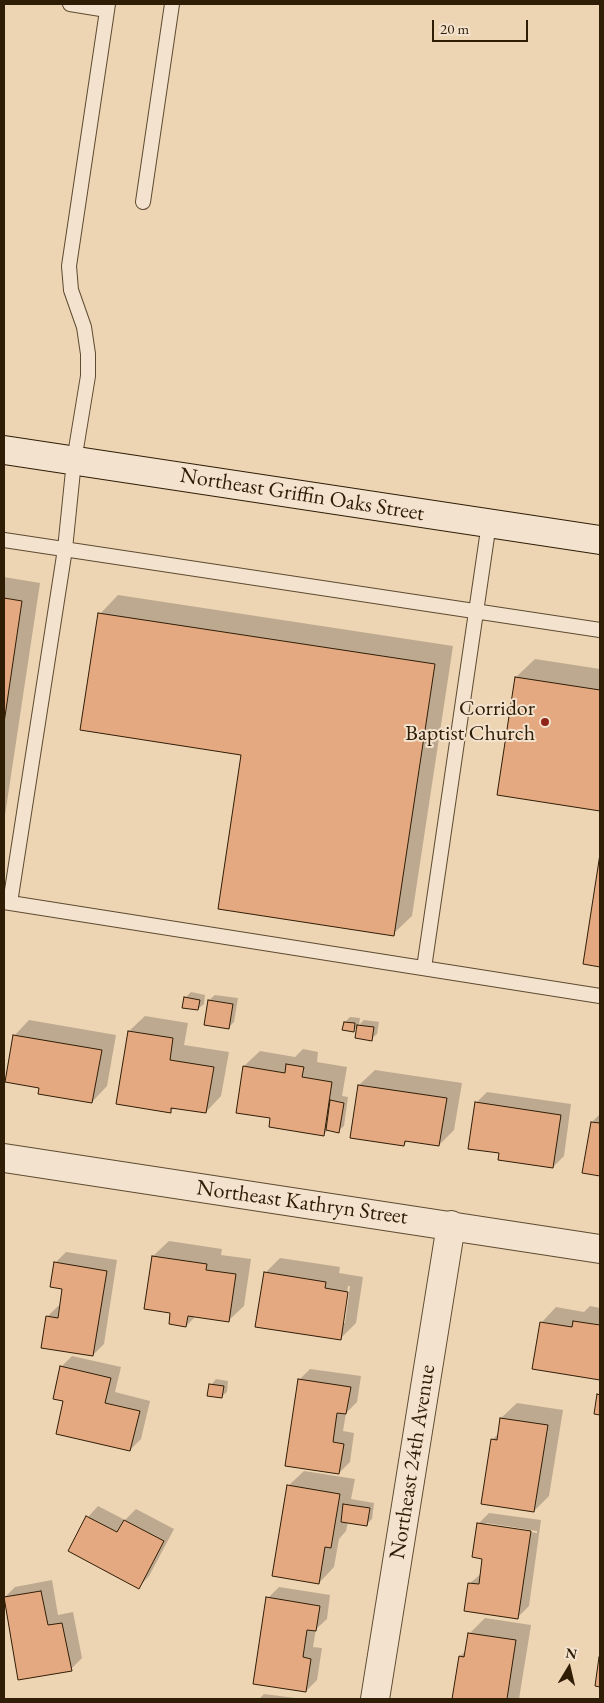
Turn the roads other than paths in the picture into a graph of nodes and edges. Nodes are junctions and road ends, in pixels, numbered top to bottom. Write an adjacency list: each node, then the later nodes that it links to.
1 (70, 4): 3 (lane)
2 (172, 4): 4 (lane)
3 (107, 7): 6 (lane)
4 (143, 202)
5 (4, 450): 6 (street, Northeast Griffin Oaks Street)
6 (74, 461): 7 (street, Northeast Griffin Oaks Street); 10 (lane)
7 (489, 523): 9 (street, Northeast Griffin Oaks Street); 11 (lane)
8 (4, 540): 10 (lane)
9 (600, 540)
10 (65, 549): 11 (lane); 13 (lane)
11 (476, 612): 12 (lane); 14 (lane)
12 (600, 630)
13 (7, 903): 14 (lane)
14 (424, 968): 15 (lane)
15 (600, 996)
16 (4, 1158): 17 (street, Northeast Kathryn Street)
17 (451, 1225): 18 (street, Northeast Kathryn Street); 19 (street, Northeast 24th Avenue)
18 (600, 1249)
19 (375, 1699)

